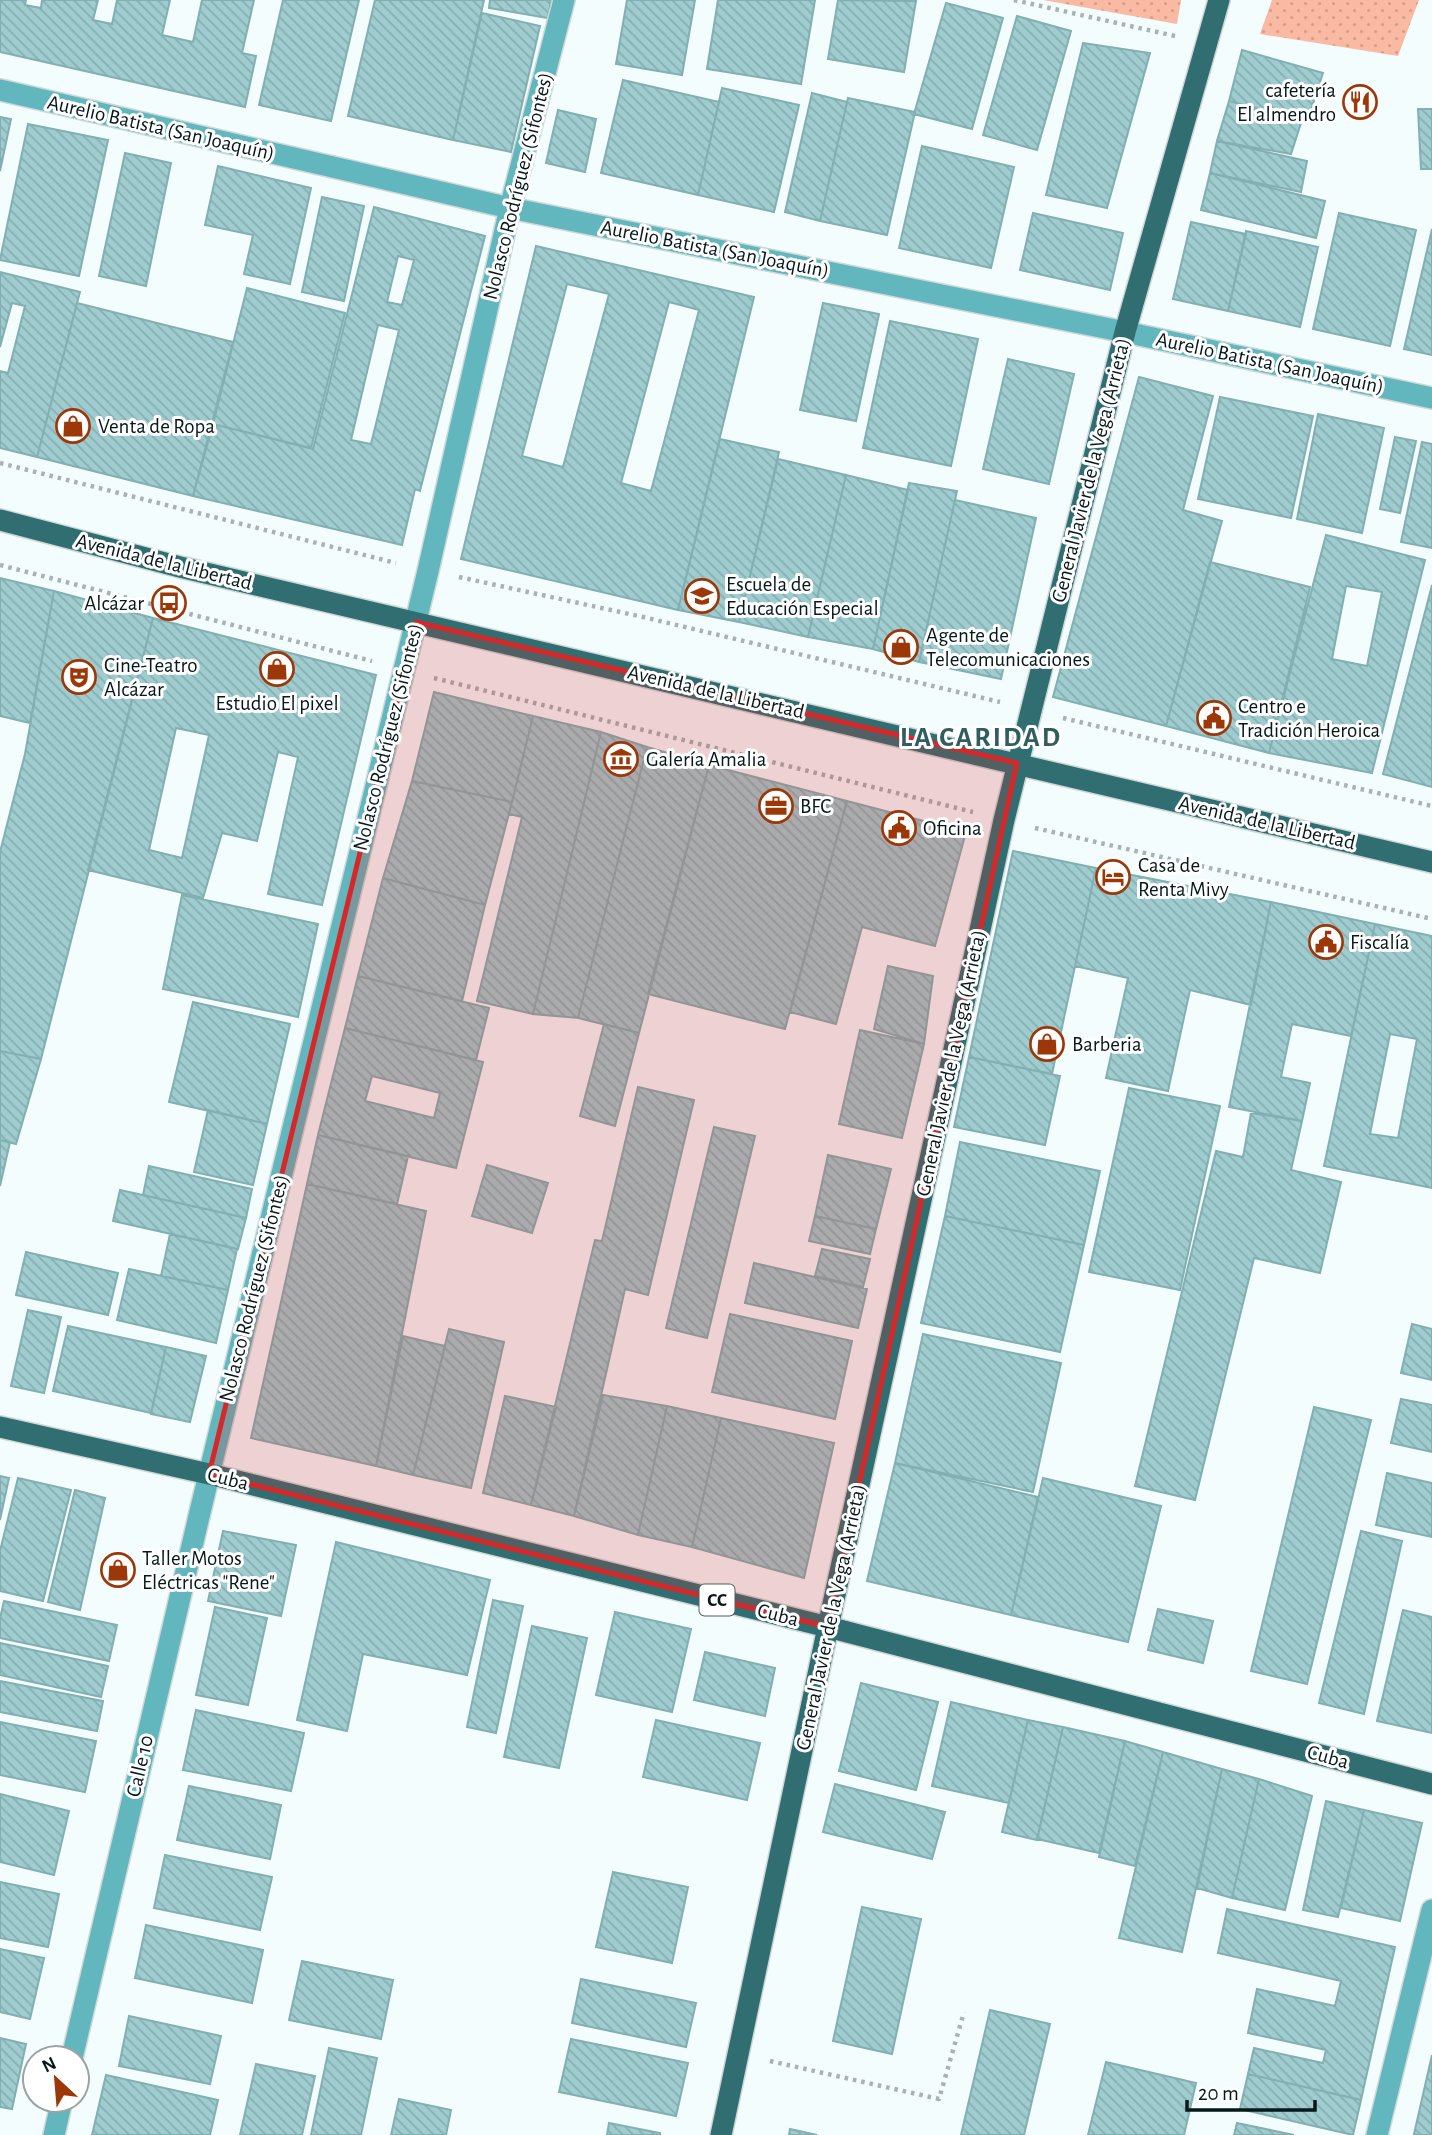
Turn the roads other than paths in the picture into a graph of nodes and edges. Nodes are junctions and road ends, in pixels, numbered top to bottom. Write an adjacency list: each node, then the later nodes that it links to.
1 (564, 0): 4 (street, Nolasco Rodríguez (Sifontes))
2 (1219, 0): 5 (main road, General Javier de la Vega (Arrieta))
3 (0, 90): 4 (street, Aurelio Batista (San Joaquín))
4 (510, 208): 5 (street, Aurelio Batista (San Joaquín)); 8 (street, Nolasco Rodríguez (Sifontes))
5 (1125, 332): 6 (street, Aurelio Batista (San Joaquín)); 9 (main road, General Javier de la Vega (Arrieta))
6 (1432, 398)
7 (0, 520): 8 (main road, Avenida de la Libertad)
8 (416, 622): 9 (main road, Avenida de la Libertad); 12 (street, Nolasco Rodríguez (Sifontes))
9 (1017, 763): 10 (main road, Avenida de la Libertad); 13 (main road, General Javier de la Vega (Arrieta))
10 (1432, 862)
11 (0, 1427): 12 (main road, Cuba / CC)
12 (209, 1474): 13 (main road, Cuba / CC); 16 (street, Calle 10)
13 (828, 1627): 14 (main road, Cuba / CC); 19 (main road, General Javier de la Vega (Arrieta))
14 (1432, 1784)
15 (1432, 1910): 20 (street)
16 (75, 2044)
17 (59, 2114): 18 (street)
18 (54, 2135)
19 (721, 2135)
20 (1377, 2135)

